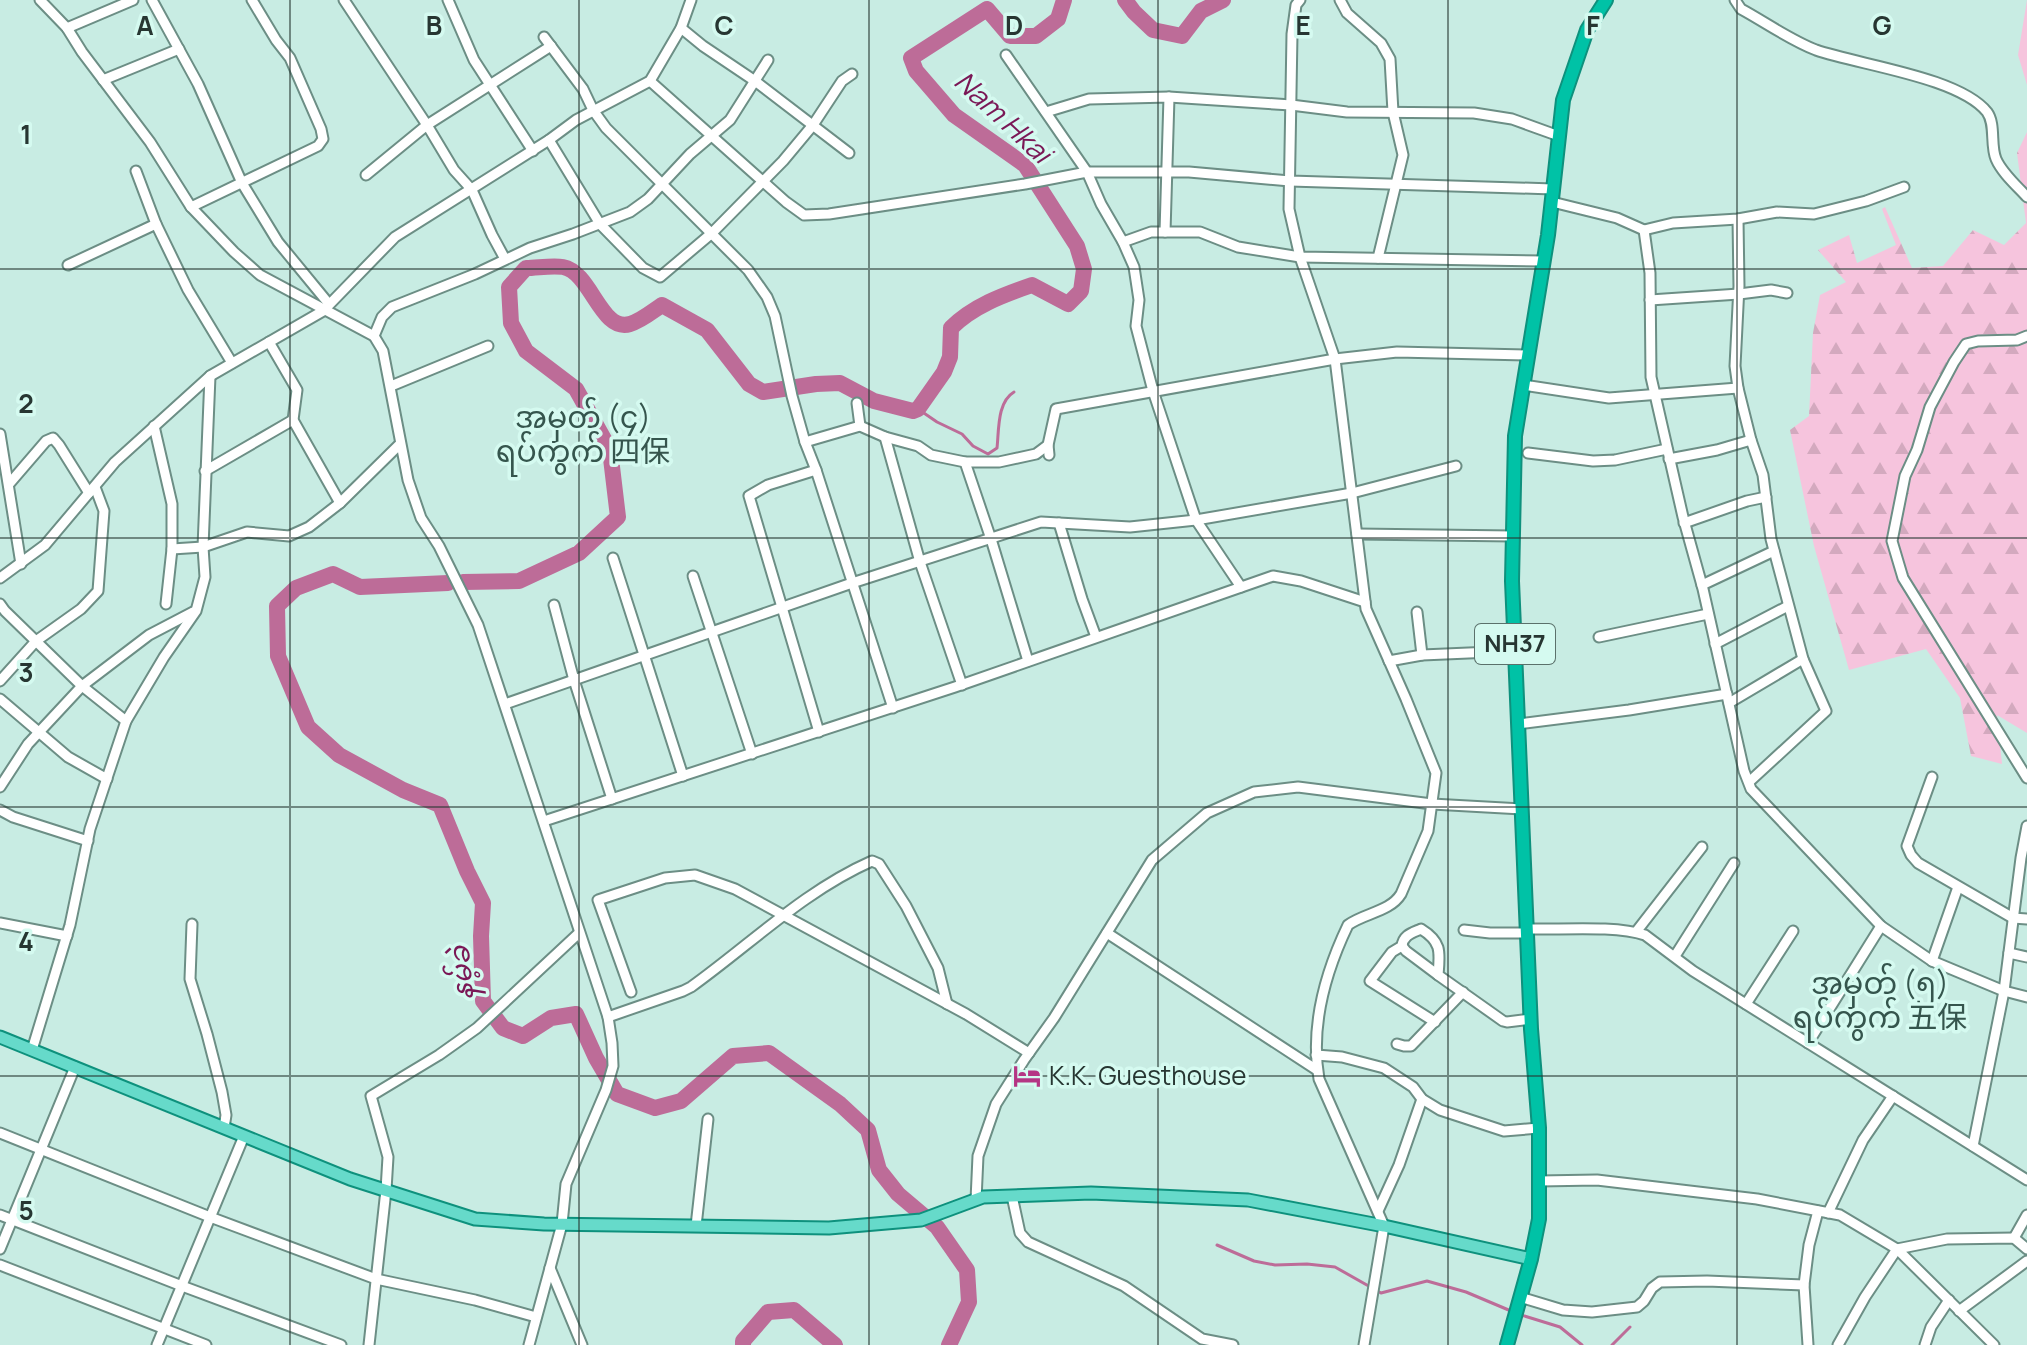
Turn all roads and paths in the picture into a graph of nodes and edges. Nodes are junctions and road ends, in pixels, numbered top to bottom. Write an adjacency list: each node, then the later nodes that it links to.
1 (40, 0): 12 (street)
2 (133, 0): 12 (street)
3 (152, 0): 16 (street)
4 (252, 0): 42 (street)
5 (344, 0): 29 (street)
6 (448, 0): 23 (street)
7 (691, 0): 13 (street)
8 (1300, 0): 25 (street)
9 (1340, 0): 28 (street)
10 (1606, 0): 32 (highway, NH37)
11 (1735, 0): 48 (street)
12 (67, 28): 20 (street)
13 (681, 28): 21 (street); 22 (street)
14 (544, 37): 15 (street)
15 (551, 46): 23 (street); 26 (street)
16 (179, 49): 20 (street); 42 (street)
17 (1006, 55): 27 (street)
18 (768, 60): 22 (street)
19 (852, 74): 30 (street)
20 (103, 80): 49 (street)
21 (650, 81): 26 (street); 31 (street)
22 (755, 81): 30 (street); 31 (street)
23 (489, 85): 29 (street); 34 (street)
24 (1169, 97): 25 (street); 27 (street); 38 (street)
25 (1291, 105): 28 (street); 40 (street)
26 (593, 110): 33 (street); 43 (street)
27 (1046, 112): 37 (street)
28 (1393, 112): 32 (street); 44 (street)
29 (427, 125): 39 (street); 46 (street)
30 (813, 125): 35 (street); 41 (street)
31 (711, 136): 41 (street); 43 (street)
32 (1559, 136): 47 (highway, NH37)
33 (549, 140): 34 (street); 52 (street)
34 (533, 151): 46 (street)
35 (849, 153)
36 (136, 171): 51 (street)
37 (1087, 172): 38 (street); 41 (street); 56 (street)
38 (1166, 172): 40 (street); 54 (street)
39 (366, 175)
40 (1290, 181): 44 (street); 57 (street)
41 (763, 182): 55 (street)
42 (242, 183): 49 (street); 65 (street)
43 (663, 185): 52 (street); 55 (street)
44 (1396, 185): 47 (street); 58 (street)
45 (1904, 187): 50 (street)
46 (472, 190): 59 (street); 65 (street)
47 (1553, 196): 53 (street); 60 (highway, NH37)
48 (2027, 197)
49 (191, 207): 65 (street)
50 (1738, 219): 53 (street); 63 (street)
51 (156, 224): 61 (street); 72 (street)
52 (600, 224): 55 (street); 59 (street)
53 (1644, 230): 64 (street)
54 (1165, 232): 56 (street); 57 (street)
55 (712, 233): 86 (street)
56 (1123, 242): 77 (street)
57 (1300, 257): 58 (street); 71 (street)
58 (1378, 258): 60 (street)
59 (505, 259): 66 (street)
60 (1544, 261): 70 (highway, NH37)
61 (68, 265)
62 (1787, 293): 63 (street)
63 (1739, 294): 64 (street); 76 (street)
64 (1650, 300): 78 (street)
65 (326, 308): 66 (street); 68 (street)
66 (374, 336): 75 (street)
67 (2027, 336): 151 (street)
68 (269, 342): 72 (street); 80 (street)
69 (488, 346): 75 (street)
70 (1528, 355): 71 (street); 74 (highway, NH37)
71 (1335, 359): 77 (street); 96 (street)
72 (232, 363): 73 (street)
73 (210, 376): 81 (street); 93 (street)
74 (1523, 385): 78 (street); 103 (highway, NH37)
75 (391, 386): 87 (street)
76 (1738, 388): 78 (street); 85 (street)
77 (1153, 391): 90 (street); 99 (street)
78 (1655, 395): 89 (street)
79 (857, 403): 82 (street)
80 (293, 420): 93 (street); 98 (street)
81 (154, 426): 95 (street); 106 (street)
82 (860, 426): 83 (street); 86 (street)
83 (885, 437): 90 (street); 109 (street)
84 (1, 439): 94 (street)
85 (1751, 440): 89 (street); 97 (street)
86 (805, 442): 92 (street)
87 (400, 444): 98 (street); 142 (street)
88 (1528, 453): 89 (street)
89 (1668, 454): 101 (street)
90 (965, 462): 104 (street)
91 (1456, 466): 96 (street)
92 (816, 470): 113 (street); 121 (street)
93 (205, 471): 105 (street)
94 (9, 484): 95 (street); 110 (street)
95 (92, 490): 110 (street); 128 (street)
96 (1352, 493): 99 (street); 102 (street)
97 (1766, 497): 101 (street); 107 (street)
98 (340, 503): 105 (street)
99 (1196, 520): 100 (street); 115 (street)
100 (1059, 523): 104 (street); 126 (street)
101 (1684, 523): 114 (street)
102 (1357, 534): 103 (street); 116 (street)
103 (1513, 536): 130 (highway, NH37)
104 (991, 539): 109 (street); 134 (street)
105 (203, 547): 106 (street); 122 (street)
106 (172, 549): 118 (street)
107 (1774, 551): 114 (street); 120 (street)
108 (613, 558): 131 (street)
109 (920, 562): 113 (street); 138 (street)
110 (21, 564): 112 (street)
111 (693, 576): 125 (street)
112 (0, 578)
113 (852, 583): 121 (street); 143 (street)
114 (1702, 585): 124 (street)
115 (1241, 587): 116 (street); 126 (street)
116 (1365, 602): 135 (street)
117 (0, 604): 128 (street)
118 (166, 604)
119 (554, 605): 136 (street)
120 (1788, 606): 129 (street); 133 (street)
121 (783, 608): 125 (street); 147 (street)
122 (196, 611): 139 (street); 144 (street)
123 (1417, 612): 132 (street)
124 (1708, 614): 127 (street); 129 (street)
125 (712, 632): 131 (street); 148 (street)
126 (1096, 637): 134 (street)
127 (1599, 637)
128 (36, 641): 137 (street); 139 (street)
129 (1715, 644): 141 (street)
130 (1515, 651): 132 (street); 145 (highway, NH37)
131 (645, 655): 136 (street); 149 (street)
132 (1422, 655): 135 (street)
133 (1803, 659): 141 (street); 153 (street)
134 (1028, 661): 138 (street)
135 (1389, 661): 156 (street)
136 (574, 680): 142 (street); 155 (street)
137 (0, 681)
138 (962, 685): 143 (street)
139 (82, 686): 144 (street); 146 (street)
140 (0, 699): 146 (street)
141 (1728, 699): 145 (street); 153 (street)
142 (505, 704): 159 (street)
143 (893, 708): 147 (street)
144 (126, 721): 152 (street)
145 (1518, 724): 157 (highway, NH37)
146 (39, 732): 152 (street); 154 (street)
147 (819, 732): 148 (street)
148 (752, 754): 149 (street)
149 (683, 776): 155 (street)
150 (1932, 777): 165 (street)
151 (2027, 778)
152 (107, 779): 161 (street)
153 (1749, 782): 172 (street)
154 (0, 787)
155 (612, 799): 159 (street)
156 (1432, 804): 157 (street); 178 (street); 200 (street)
157 (1522, 809): 174 (highway, NH37)
158 (0, 810): 161 (street)
159 (544, 821): 177 (street)
160 (2027, 826): 163 (street)
161 (88, 841): 179 (street)
162 (1702, 847): 176 (street)
163 (2024, 859): 166 (street)
164 (1734, 863): 182 (street)
165 (1958, 887): 168 (street); 184 (street)
166 (2022, 887): 168 (street)
167 (782, 915): 187 (street); 190 (street); 190 (street); 192 (street)
168 (2013, 918): 169 (street); 181 (street)
169 (2027, 919)
170 (0, 923): 179 (street)
171 (192, 924): 206 (street)
172 (1881, 926): 184 (street); 196 (street)
173 (1464, 930): 174 (street)
174 (1527, 931): 176 (street); 193 (highway, NH37)
175 (1793, 931): 191 (street)
176 (1636, 932): 182 (street)
177 (579, 933): 192 (street); 214 (street)
178 (1107, 933): 199 (street); 202 (street)
179 (67, 936): 198 (street)
180 (1402, 946): 185 (street); 185 (street); 194 (street)
181 (2009, 953): 183 (street); 186 (street)
182 (1675, 956): 191 (street)
183 (2027, 957)
184 (1932, 961): 186 (street)
185 (1438, 975): 188 (street)
186 (2004, 991): 189 (street); 210 (street)
187 (631, 992)
188 (1463, 992): 193 (street); 194 (street)
189 (2027, 997)
190 (947, 1004): 199 (street)
191 (1746, 1004): 196 (street)
192 (608, 1017): 223 (street)
193 (1531, 1019): 207 (highway, NH37)
194 (1435, 1022): 197 (street)
195 (0, 1037): 198 (main road)
196 (1808, 1043): 203 (street)
197 (1397, 1044)
198 (32, 1050): 201 (main road)
199 (1029, 1053): 216 (street)
200 (1316, 1055): 202 (street); 204 (street)
201 (75, 1067): 206 (main road); 211 (street)
202 (1317, 1070): 217 (street)
203 (1893, 1096): 210 (street); 218 (street)
204 (1422, 1099): 207 (street); 217 (street)
205 (708, 1119): 224 (street)
206 (224, 1128): 209 (main road)
207 (1539, 1128): 213 (highway, NH37)
208 (0, 1133): 211 (street)
209 (244, 1136): 214 (main road); 221 (street)
210 (1973, 1146): 212 (street)
211 (41, 1150): 221 (street); 222 (street)
212 (2027, 1180)
213 (1539, 1181): 218 (street); 230 (highway, NH37)
214 (386, 1190): 223 (main road); 234 (street)
215 (1012, 1196): 216 (main road); 225 (main road); 248 (street)
216 (976, 1200): 224 (main road)
217 (1378, 1211): 225 (street)
218 (1823, 1212): 228 (street); 235 (street)
219 (0, 1215): 222 (street)
220 (2027, 1215): 226 (street)
221 (210, 1217): 234 (street); 236 (street)
222 (12, 1219): 227 (street); 236 (street)
223 (562, 1224): 224 (main road); 233 (street)
224 (696, 1226)
225 (1384, 1226): 230 (main road); 249 (street)
226 (2014, 1238): 228 (street); 229 (street)
227 (0, 1249)
228 (1897, 1249): 238 (street); 252 (street)
229 (2027, 1249)
230 (1531, 1259): 237 (highway, NH37)
231 (2027, 1261): 239 (street)
232 (0, 1265): 241 (street)
233 (550, 1268): 240 (street); 247 (street)
234 (376, 1279): 240 (street); 245 (street)
235 (1804, 1285): 237 (street); 251 (street)
236 (182, 1286): 241 (street); 244 (street)
237 (1520, 1297): 250 (highway, NH37)
238 (1949, 1300): 239 (street); 253 (street)
239 (1959, 1311): 254 (street)
240 (536, 1317): 246 (street)
241 (164, 1328): 242 (street); 243 (street)
242 (157, 1345)
243 (206, 1345)
244 (341, 1345)
245 (369, 1345)
246 (529, 1345)
247 (582, 1345)
248 (1233, 1345)
249 (1364, 1345)
250 (1507, 1345)
251 (1808, 1345)
252 (1838, 1345)
253 (1925, 1345)
254 (1994, 1345)

